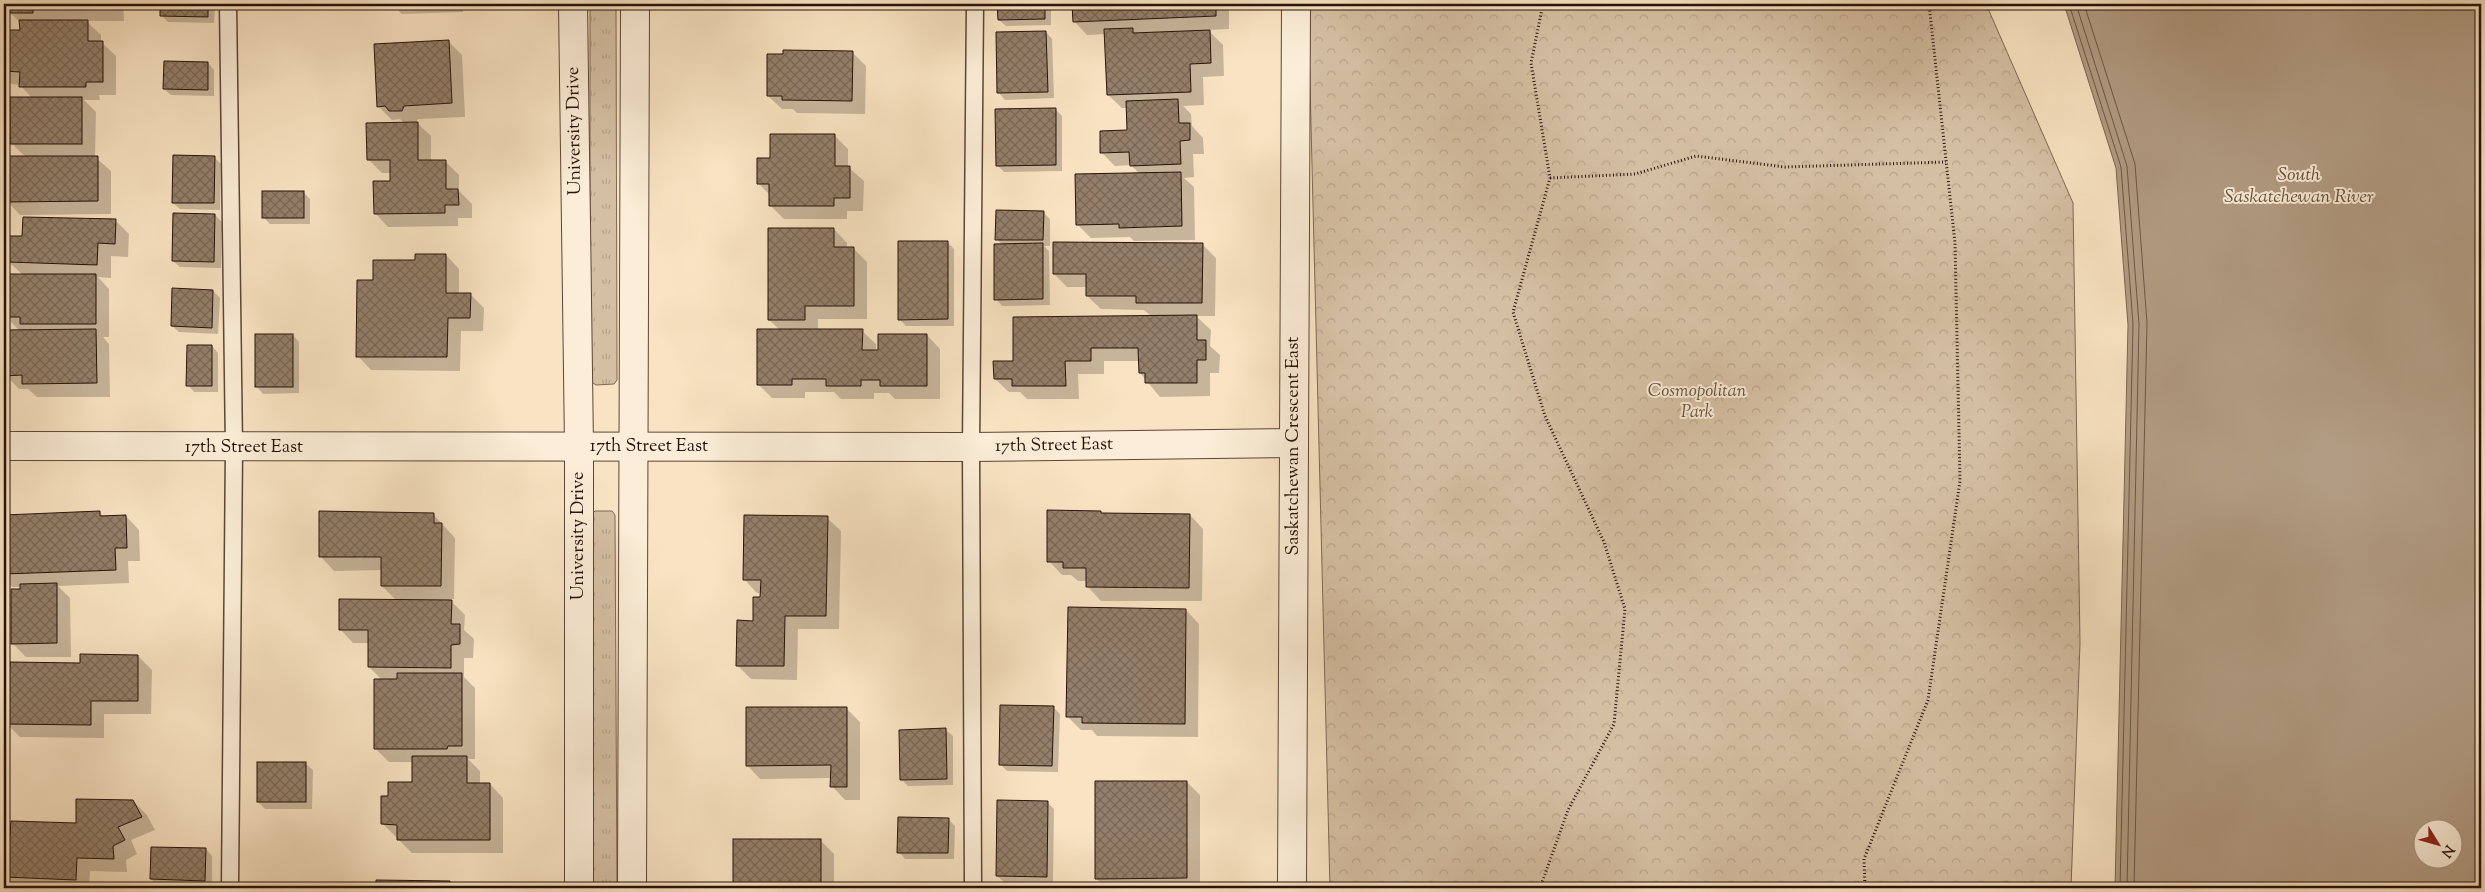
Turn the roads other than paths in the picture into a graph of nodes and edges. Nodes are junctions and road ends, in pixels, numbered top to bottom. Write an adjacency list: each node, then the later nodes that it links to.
1 (228, 4): 11 (lane)
2 (573, 4): 8 (street, University Drive)
3 (635, 4): 9 (street)
4 (975, 4): 10 (lane)
5 (1296, 4): 6 (street, Saskatchewan Crescent East)
6 (1294, 443): 10 (street, 17th Street East); 16 (street, Saskatchewan Crescent East)
7 (4, 446): 11 (street, 17th Street East)
8 (579, 446): 9 (street, 17th Street East); 11 (street, 17th Street East); 13 (street, University Drive)
9 (634, 447): 10 (street, 17th Street East); 14 (street)
10 (971, 447): 15 (lane)
11 (234, 448): 12 (lane)
12 (230, 888)
13 (579, 888)
14 (632, 888)
15 (973, 888)
16 (1292, 888)

